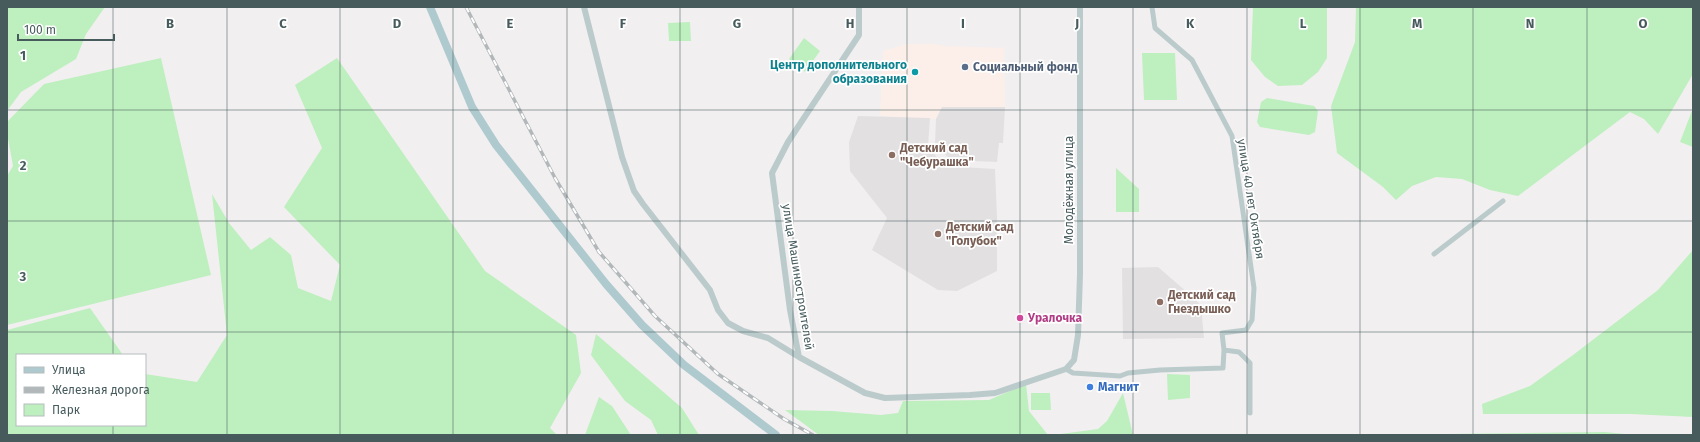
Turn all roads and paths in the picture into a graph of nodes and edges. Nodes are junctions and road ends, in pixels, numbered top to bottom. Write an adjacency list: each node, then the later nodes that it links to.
1 (430, 7): 12 (main road)
2 (584, 7): 9 (street)
3 (858, 7): 9 (street, улица Машиностроителей)
4 (1080, 7): 10 (street, Молодёжная улица)
5 (1152, 7): 8 (street, улица 40 лет Октября)
6 (1503, 200): 7 (street)
7 (1434, 254)
8 (1224, 350): 10 (street); 11 (street)
9 (799, 357): 10 (street, улица Машиностроителей)
10 (1066, 369)
11 (1250, 413)
12 (776, 435)

